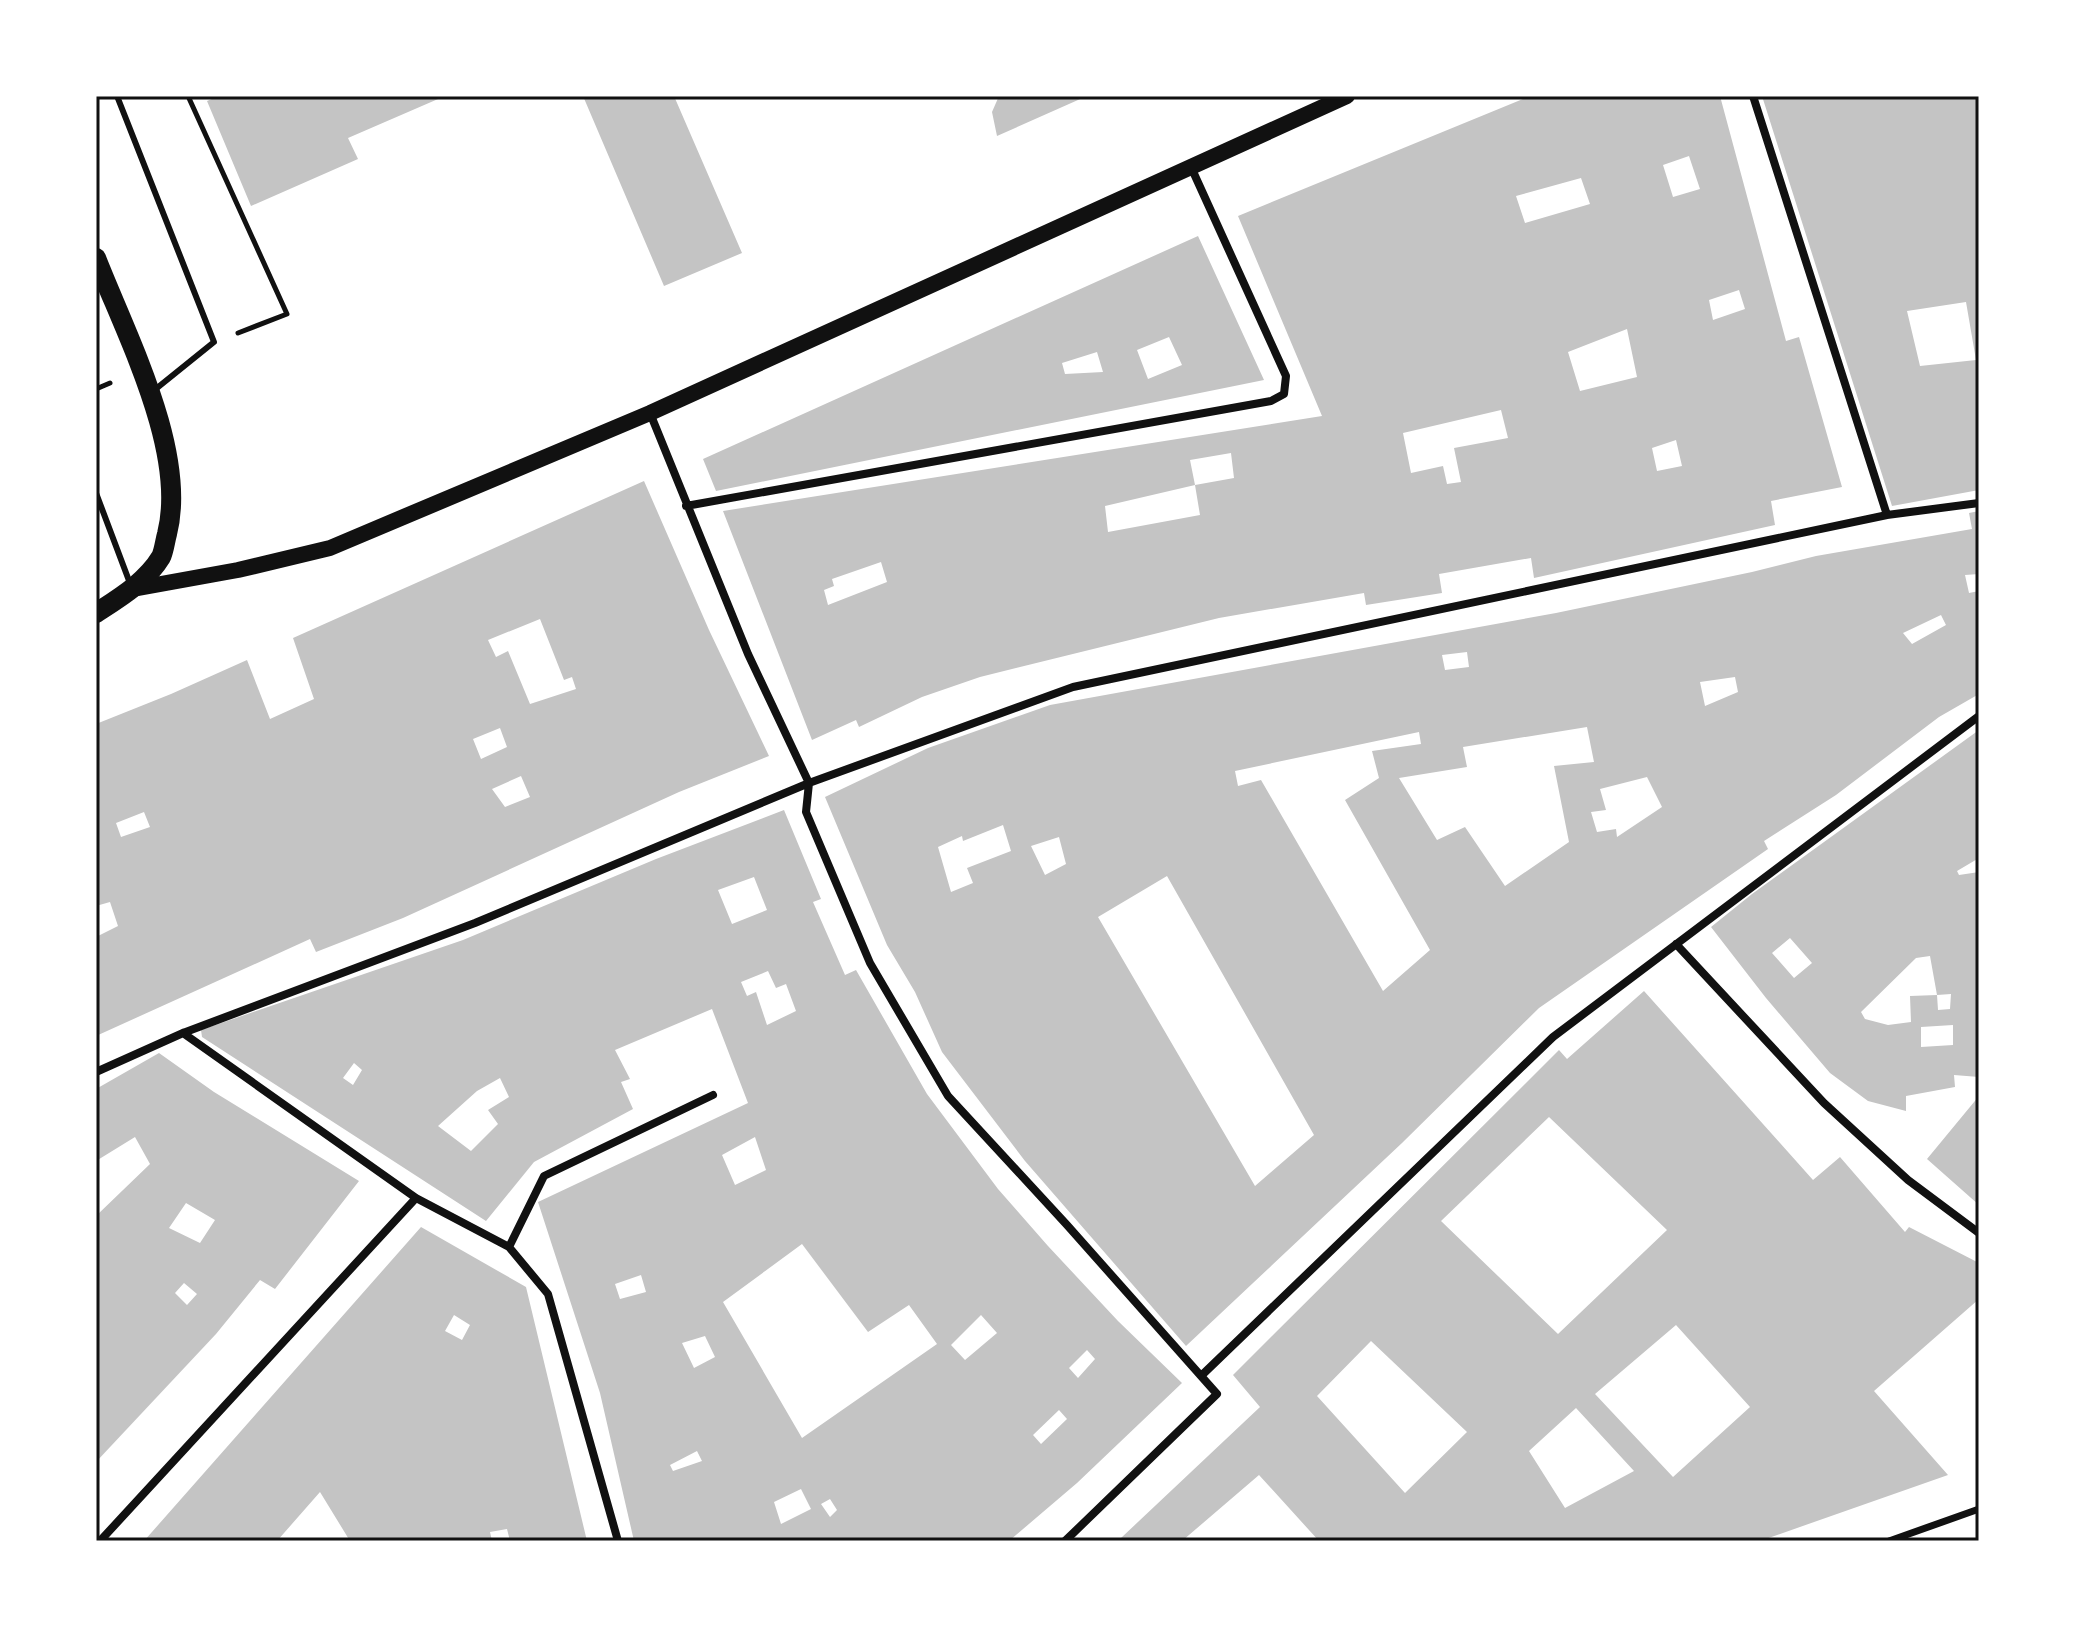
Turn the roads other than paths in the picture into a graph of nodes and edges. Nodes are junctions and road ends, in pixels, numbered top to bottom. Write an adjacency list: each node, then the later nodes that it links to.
1 (117, 96): 6 (lane)
2 (1347, 96): 4 (main road)
3 (1753, 96): 11 (street)
4 (1191, 167): 7 (main road); 10 (street)
5 (96, 258): 6 (main road)
6 (150, 394): 12 (main road)
7 (650, 413): 10 (street); 12 (main road)
8 (96, 493): 12 (lane)
9 (1979, 503): 11 (street)
10 (686, 506): 15 (street)
11 (1887, 515): 15 (street)
12 (133, 589): 13 (main road)
13 (96, 613)
14 (1979, 716): 16 (street)
15 (809, 783): 17 (street); 23 (street)
16 (1676, 944): 21 (street); 23 (street)
17 (183, 1033): 18 (street); 20 (street)
18 (96, 1072)
19 (713, 1095): 22 (street)
20 (416, 1198): 22 (street); 25 (street)
21 (1979, 1233)
22 (509, 1247): 26 (street)
23 (1201, 1376): 27 (street)
24 (1979, 1509): 28 (street)
25 (100, 1541)
26 (618, 1541)
27 (1065, 1541)
28 (1889, 1541)

